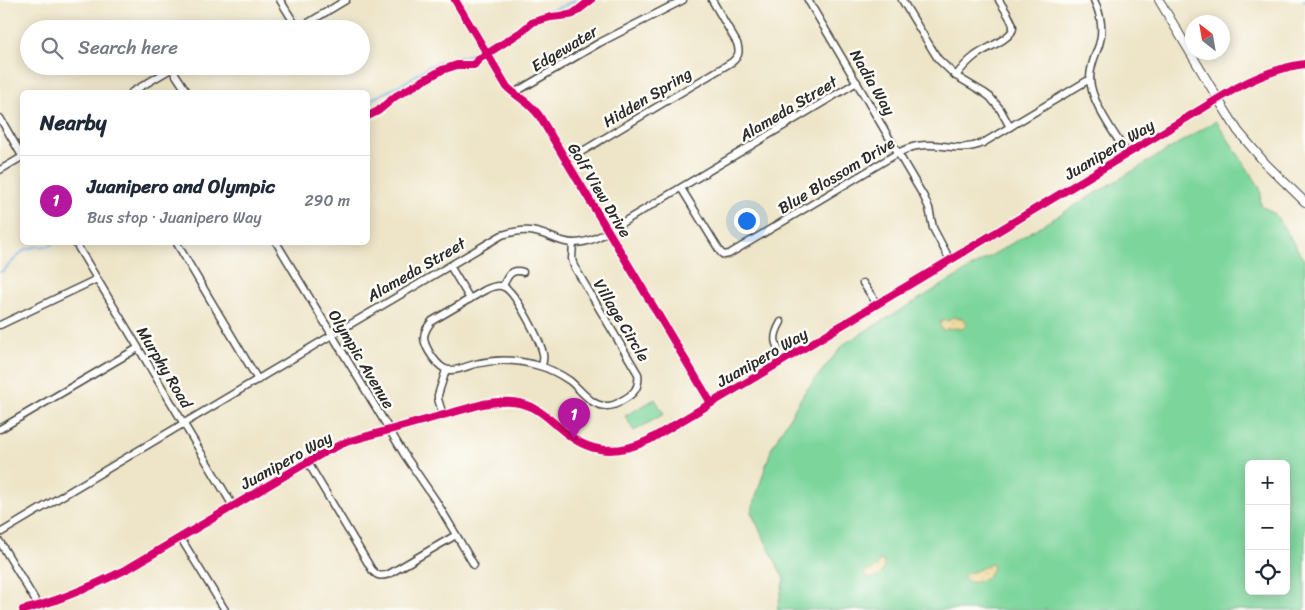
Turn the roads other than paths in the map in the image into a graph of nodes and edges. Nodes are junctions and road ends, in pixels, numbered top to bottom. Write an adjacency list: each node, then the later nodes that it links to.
1 (280, 0): 11 (street)
2 (346, 0): 12 (street)
3 (456, 0): 21 (street, Golf View Drive)
4 (683, 0): 21 (street, Edgewater)
5 (712, 0): 29 (street, Hidden Spring)
6 (808, 0): 18 (street, Nadia Way)
7 (902, 0): 16 (street)
8 (999, 0): 16 (street)
9 (1094, 0): 17 (street)
10 (1159, 0): 22 (main road)
11 (292, 20)
12 (313, 20)
13 (1305, 64): 22 (street, Juanipero Way)
14 (162, 75): 19 (street)
15 (178, 75): 20 (street)
16 (956, 76): 24 (street)
17 (1090, 79): 24 (street, Blue Blossom Drive); 27 (street)
18 (857, 82): 26 (street, Nadia Way); 31 (street, Alameda Street)
19 (136, 90)
20 (185, 90)
21 (514, 94): 29 (street, Golf View Drive)
22 (1218, 99): 27 (street, Juanipero Way); 32 (main road)
23 (0, 118): 25 (street)
24 (1010, 127): 26 (street, Blue Blossom Drive)
25 (20, 153)
26 (898, 153): 31 (street, Blue Blossom Drive); 38 (street, Nadia Way)
27 (1127, 154): 38 (street, Juanipero Way)
28 (20, 157): 30 (street)
29 (566, 161): 33 (street, Golf View Drive)
30 (0, 170)
31 (681, 188): 33 (street, Alameda Street)
32 (1305, 202)
33 (609, 232): 34 (street, Alameda Street); 54 (street, Golf View Drive)
34 (573, 243): 39 (street, Alameda Street); 51 (street, Village Circle)
35 (76, 245): 41 (street, Murphy Road)
36 (178, 245): 53 (street)
37 (278, 245): 48 (street, Olympic Avenue)
38 (950, 260): 45 (street, Juanipero Way)
39 (450, 266): 44 (street); 48 (street, Alameda Street)
40 (523, 272): 43 (street)
41 (97, 279): 47 (street); 49 (street, Murphy Road)
42 (863, 283): 45 (street)
43 (503, 286): 44 (street); 51 (street)
44 (470, 299): 52 (street)
45 (877, 304): 50 (street, Juanipero Way)
46 (781, 322): 50 (street)
47 (0, 325)
48 (332, 335): 53 (street, Alameda Street); 58 (street, Olympic Avenue)
49 (138, 348): 56 (street, Murphy Road); 57 (street)
50 (784, 360): 54 (street, Juanipero Way)
51 (542, 366): 52 (street, Village Circle)
52 (446, 370): 55 (street)
53 (258, 380): 56 (street, Alameda Street)
54 (711, 403): 55 (street, Juanipero Way)
55 (443, 415): 58 (street, Juanipero Way)
56 (184, 424): 60 (street, Murphy Road); 61 (street, Alameda Street)
57 (0, 429)
58 (389, 430): 59 (street, Juanipero Way); 62 (street, Olympic Avenue)
59 (308, 462): 60 (street, Juanipero Way); 62 (street)
60 (233, 506): 63 (street, Juanipero Way)
61 (0, 533)
62 (456, 535): 65 (street, Olympic Avenue)
63 (180, 537): 66 (street, Juanipero Way); 68 (street)
64 (0, 542): 66 (street)
65 (474, 565)
66 (40, 608): 67 (street, Juanipero Way)
67 (23, 610)
68 (225, 610)

